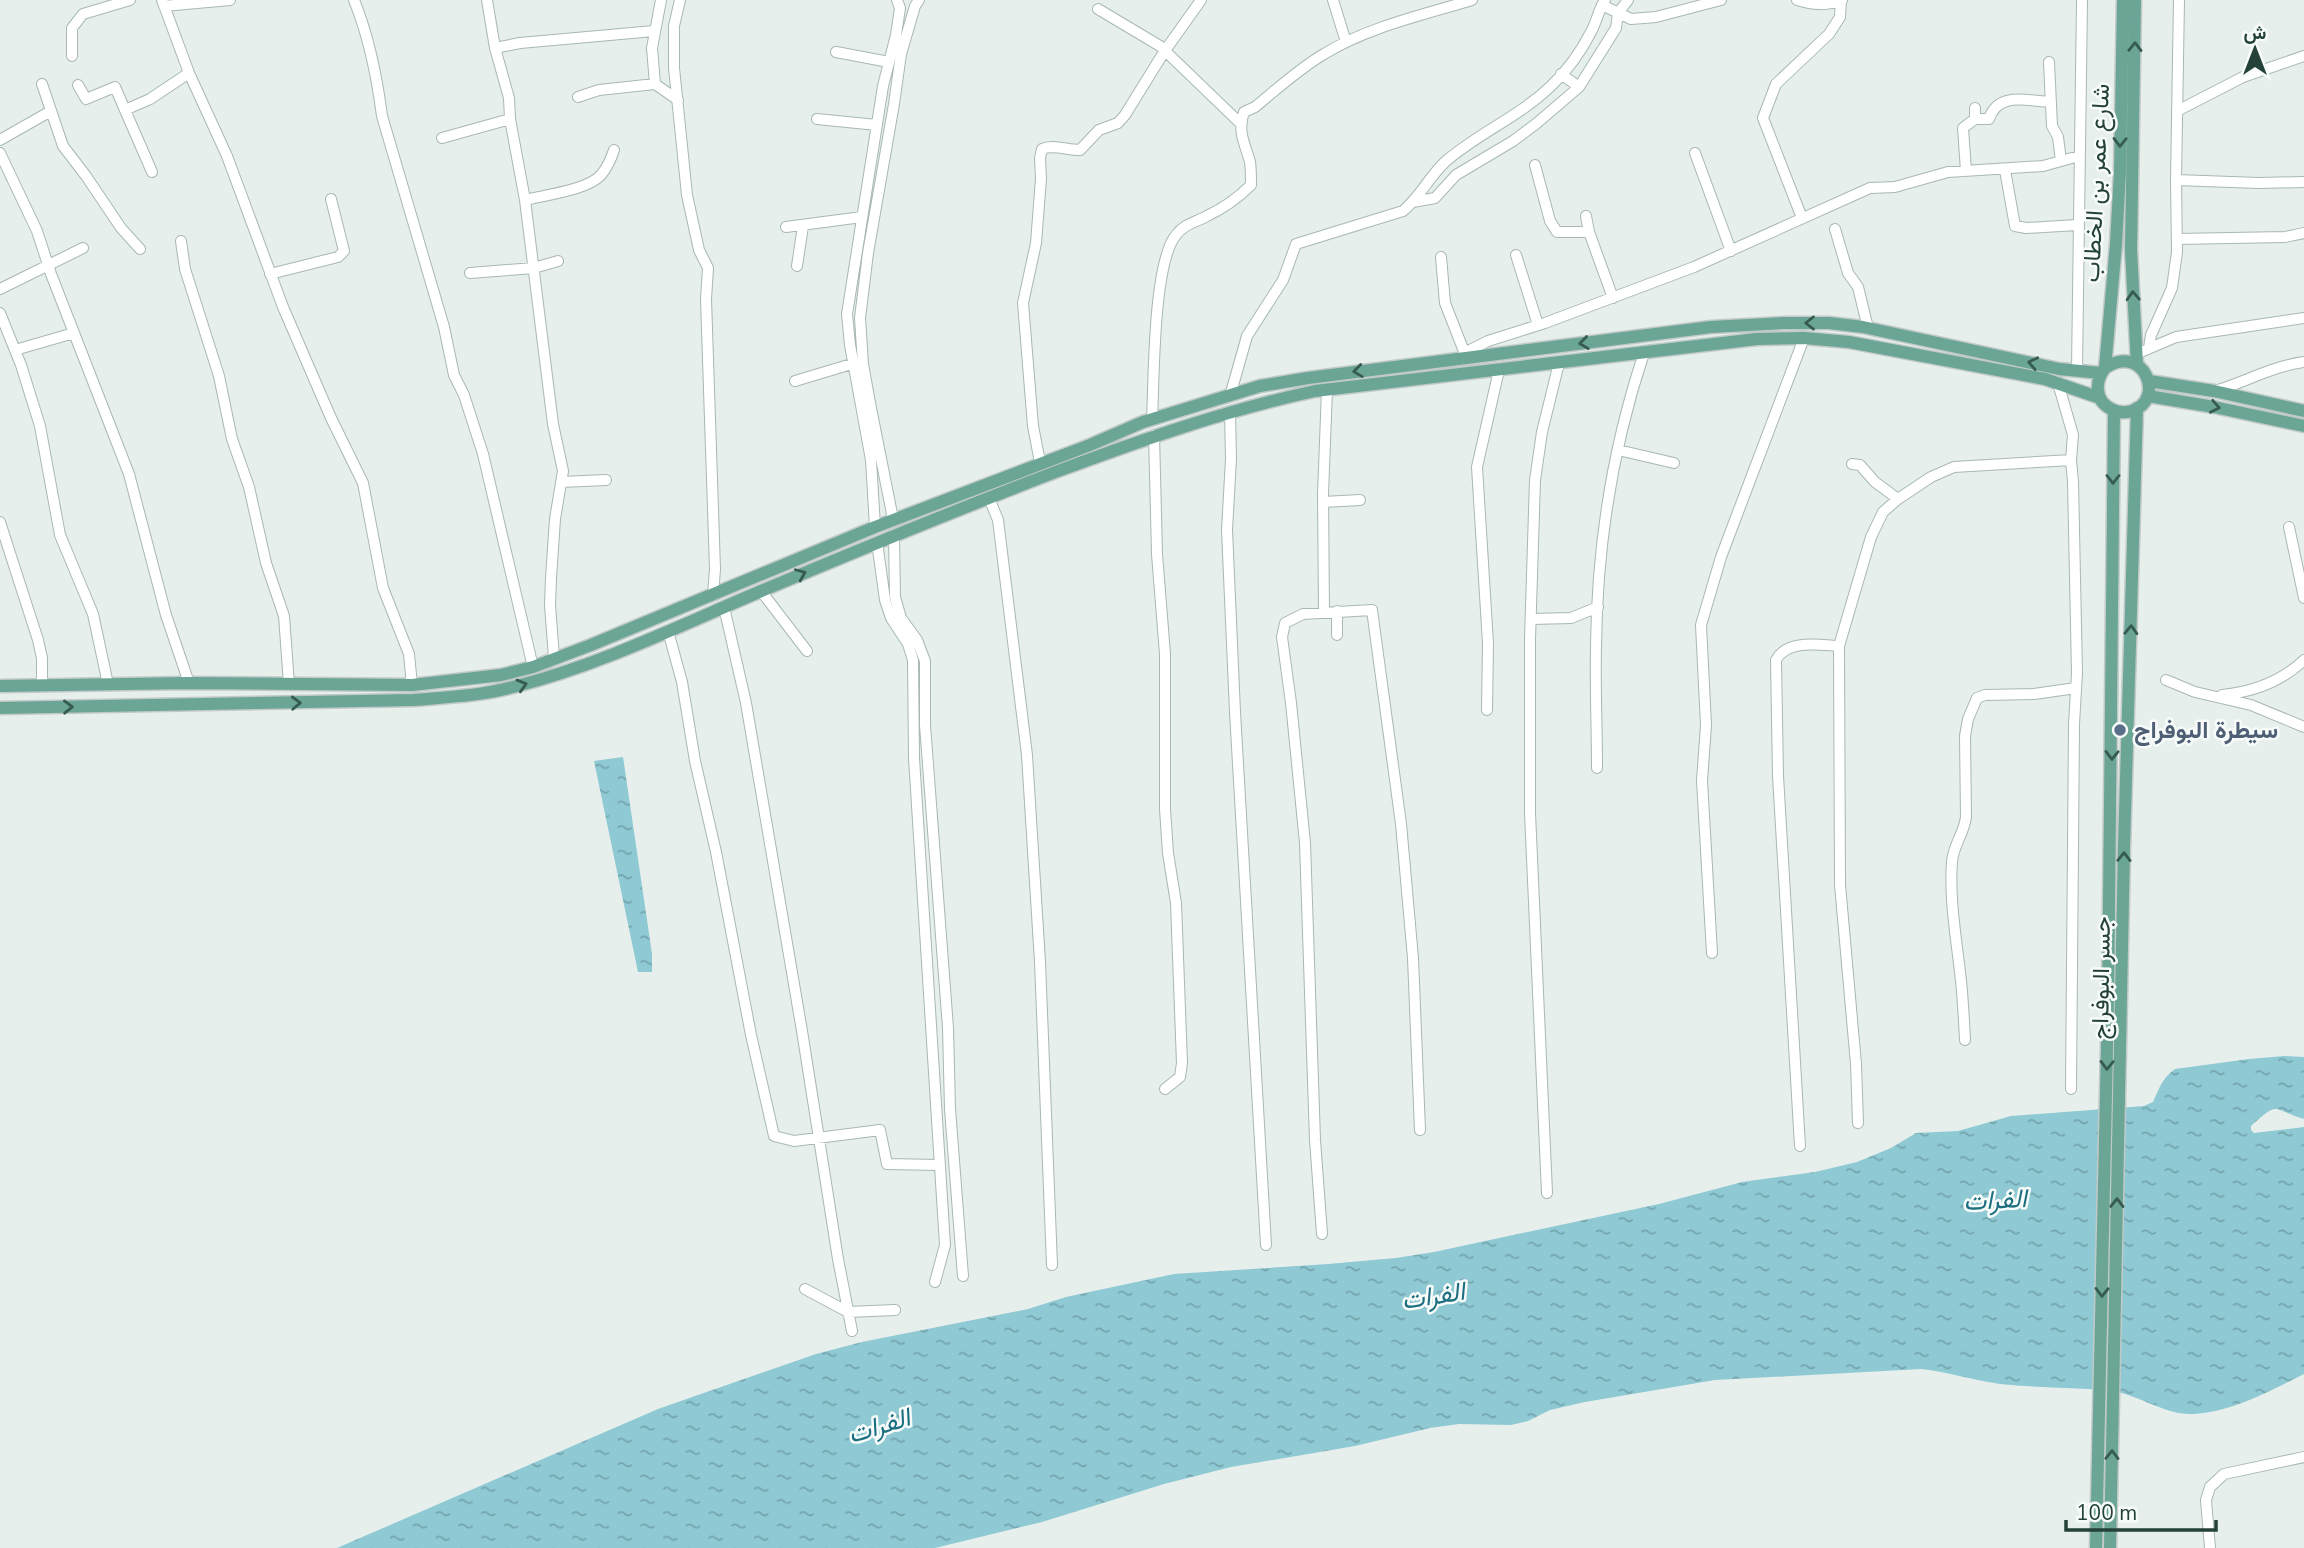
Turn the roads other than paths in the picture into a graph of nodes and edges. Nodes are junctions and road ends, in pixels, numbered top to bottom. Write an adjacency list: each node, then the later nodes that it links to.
1 (130, 0): 30 (street)
2 (230, 0): 20 (street)
3 (354, 0): 159 (street)
4 (487, 0): 26 (street)
5 (662, 0): 24 (street)
6 (680, 0): 40 (street)
7 (897, 0): 31 (street)
8 (919, 0): 139 (street)
9 (1201, 0): 28 (street)
10 (1333, 0): 25 (street)
11 (1472, 0): 25 (street)
12 (1628, 0): 23 (street)
13 (1721, 0): 23 (street)
14 (1797, 0): 15 (street)
15 (1841, 0): 71 (street)
16 (2082, 0): 58 (street)
17 (2123, 0): 110 (main road, شارع عمر بن الخطاب, one-way to 110)
18 (2135, 0): 103 (main road, شارع عمر بن الخطاب, one-way to 18)
19 (2179, 0): 45 (street)
20 (163, 3): 33 (street)
21 (1603, 3): 23 (street); 34 (street)
22 (1098, 9): 28 (street)
23 (1618, 13): 38 (street)
24 (654, 32): 26 (street); 36 (street)
25 (1346, 42): 49 (street)
26 (495, 48): 46 (street)
27 (836, 52): 31 (street)
28 (1164, 52): 49 (street); 129 (street)
29 (2304, 56): 45 (street)
30 (72, 57)
31 (890, 62): 50 (street)
32 (2049, 62): 41 (street)
33 (189, 73): 43 (street); 90 (street)
34 (1561, 74): 38 (street); 51 (street)
35 (42, 84): 44 (street)
36 (655, 84): 39 (street); 40 (street)
37 (78, 85): 43 (street)
38 (1579, 87): 55 (street)
39 (578, 97)
40 (678, 100): 146 (street)
41 (2051, 102): 48 (street); 59 (street)
42 (1975, 108): 48 (street)
43 (125, 110): 63 (street)
44 (51, 111): 53 (street); 81 (street)
45 (2177, 111): 64 (street)
46 (510, 119): 52 (street); 67 (street)
47 (817, 119): 50 (street)
48 (1975, 119): 62 (street)
49 (1240, 122): 124 (street)
50 (877, 125): 69 (street)
51 (1492, 129): 55 (street); 68 (street)
52 (442, 138)
53 (0, 140)
54 (614, 150): 67 (street)
55 (1496, 150): 68 (street)
56 (0, 153): 86 (street)
57 (1695, 153): 82 (street)
58 (2079, 156): 59 (street); 72 (street)
59 (2062, 161): 61 (street)
60 (1535, 165): 76 (street)
61 (2005, 170): 62 (street); 72 (street)
62 (1966, 171): 71 (street)
63 (152, 172)
64 (2176, 180): 65 (street); 78 (street)
65 (2304, 182)
66 (331, 199): 90 (street)
67 (526, 200): 88 (street)
68 (1413, 202): 117 (street)
69 (862, 216): 73 (street); 105 (street)
70 (1586, 216): 76 (street)
71 (1802, 218): 82 (street)
72 (2077, 225): 109 (street)
73 (803, 226): 74 (street); 87 (street)
74 (786, 228)
75 (1835, 229): 96 (street)
76 (1589, 232): 92 (street)
77 (2304, 233): 78 (street)
78 (2177, 239): 99 (street)
79 (181, 241): 164 (street)
80 (83, 248): 86 (street)
81 (140, 249)
82 (1731, 251): 92 (street)
83 (1516, 255): 95 (street)
84 (1441, 257): 102 (street)
85 (558, 261): 88 (street)
86 (48, 265): 91 (street); 97 (street)
87 (797, 266)
88 (534, 268): 89 (street); 134 (street)
89 (470, 272)
90 (270, 274): 166 (street)
91 (0, 289)
92 (1613, 298): 95 (street)
93 (0, 313): 100 (street)
94 (2304, 318): 99 (street)
95 (1538, 325): 102 (street)
96 (1868, 328): 102 (main road, one-way to 102); 109 (main road, one-way to 96)
97 (75, 333): 100 (street); 161 (street)
98 (1804, 338): 101 (main road); 114 (main road); 175 (street)
99 (2149, 348): 103 (street)
100 (15, 350): 163 (street)
101 (1644, 352): 106 (main road); 127 (street)
102 (1463, 356): 107 (main road)
103 (2137, 359): 110 (main road); 113 (main road)
104 (2304, 362): 116 (street)
105 (855, 363): 112 (street); 141 (street)
106 (1559, 363): 108 (main road); 152 (street)
107 (1412, 364): 111 (main road); 117 (main road, one-way to 117)
108 (1499, 370): 111 (main road); 172 (street)
109 (2077, 370): 110 (main road)
110 (2103, 371): 119 (main road)
111 (1414, 380): 115 (main road)
112 (795, 381)
113 (2149, 381): 116 (main road); 118 (main road)
114 (2058, 383): 119 (main road); 128 (street)
115 (1327, 390): 123 (main road); 138 (street)
116 (2214, 391): 122 (main road)
117 (1230, 396): 124 (main road)
118 (2148, 396): 120 (main road); 125 (main road, one-way to 125)
119 (2100, 398): 121 (main road)
120 (2137, 408): 121 (main road); 196 (main road, جسر البوفراج, one-way to 120)
121 (2113, 411): 195 (main road, جسر البوفراج, one-way to 195)
122 (2304, 411)
123 (1230, 412): 126 (main road); 186 (street)
124 (1152, 420): 129 (main road)
125 (2304, 426)
126 (1154, 435): 135 (main road); 177 (street)
127 (1618, 450): 130 (street); 149 (street)
128 (2071, 460): 136 (street); 168 (street)
129 (1040, 462): 133 (main road)
130 (1674, 463)
131 (1852, 464): 136 (street)
132 (606, 480): 134 (street)
133 (996, 480): 135 (main road); 139 (main road)
134 (561, 482): 157 (street)
135 (995, 496): 143 (main road); 187 (street)
136 (1898, 499): 155 (street)
137 (1360, 500): 138 (street)
138 (1323, 502): 150 (street)
139 (893, 519): 141 (main road)
140 (0, 523): 165 (street)
141 (875, 527): 146 (main road)
142 (2289, 527): 147 (street)
143 (894, 535): 144 (main road); 188 (street)
144 (877, 542): 145 (main road, one-way to 144); 183 (street)
145 (761, 591): 148 (main road); 156 (street)
146 (713, 595): 157 (main road)
147 (2304, 598)
148 (724, 607): 153 (main road); 181 (street)
149 (1598, 607): 152 (street); 174 (street)
150 (1324, 611): 151 (street); 185 (street)
151 (1336, 611): 154 (street); 180 (street)
152 (1531, 619): 184 (street)
153 (668, 631): 170 (main road, one-way to 153); 181 (street)
154 (1337, 635)
155 (1839, 646): 179 (street); 182 (street)
156 (807, 651)
157 (554, 658): 159 (main road)
158 (2304, 660): 169 (street)
159 (533, 667): 166 (main road)
160 (2166, 680): 169 (street)
161 (189, 683): 162 (main road); 163 (main road)
162 (231, 683): 164 (main road); 170 (main road)
163 (107, 684): 165 (main road)
164 (289, 684): 166 (main road)
165 (43, 685): 167 (main road)
166 (412, 685)
167 (0, 686)
168 (2076, 688): 176 (street); 178 (street)
169 (2211, 696): 173 (street)
170 (231, 705): 171 (main road, one-way to 170)
171 (0, 708)
172 (1487, 710)
173 (2304, 727)
174 (1597, 768)
175 (1712, 953)
176 (1965, 1040)
177 (1165, 1089)
178 (2071, 1089)
179 (1858, 1123)
180 (1420, 1130)
181 (818, 1138): 183 (street); 192 (street)
182 (1800, 1146)
183 (939, 1165): 189 (street)
184 (1547, 1193)
185 (1322, 1234)
186 (1266, 1245)
187 (1052, 1265)
188 (963, 1276)
189 (935, 1282)
190 (805, 1289): 192 (street)
191 (895, 1310): 192 (street)
192 (848, 1312): 193 (street)
193 (852, 1331)
194 (2304, 1457): 197 (street)
195 (2096, 1548)
196 (2110, 1548)
197 (2210, 1548)

